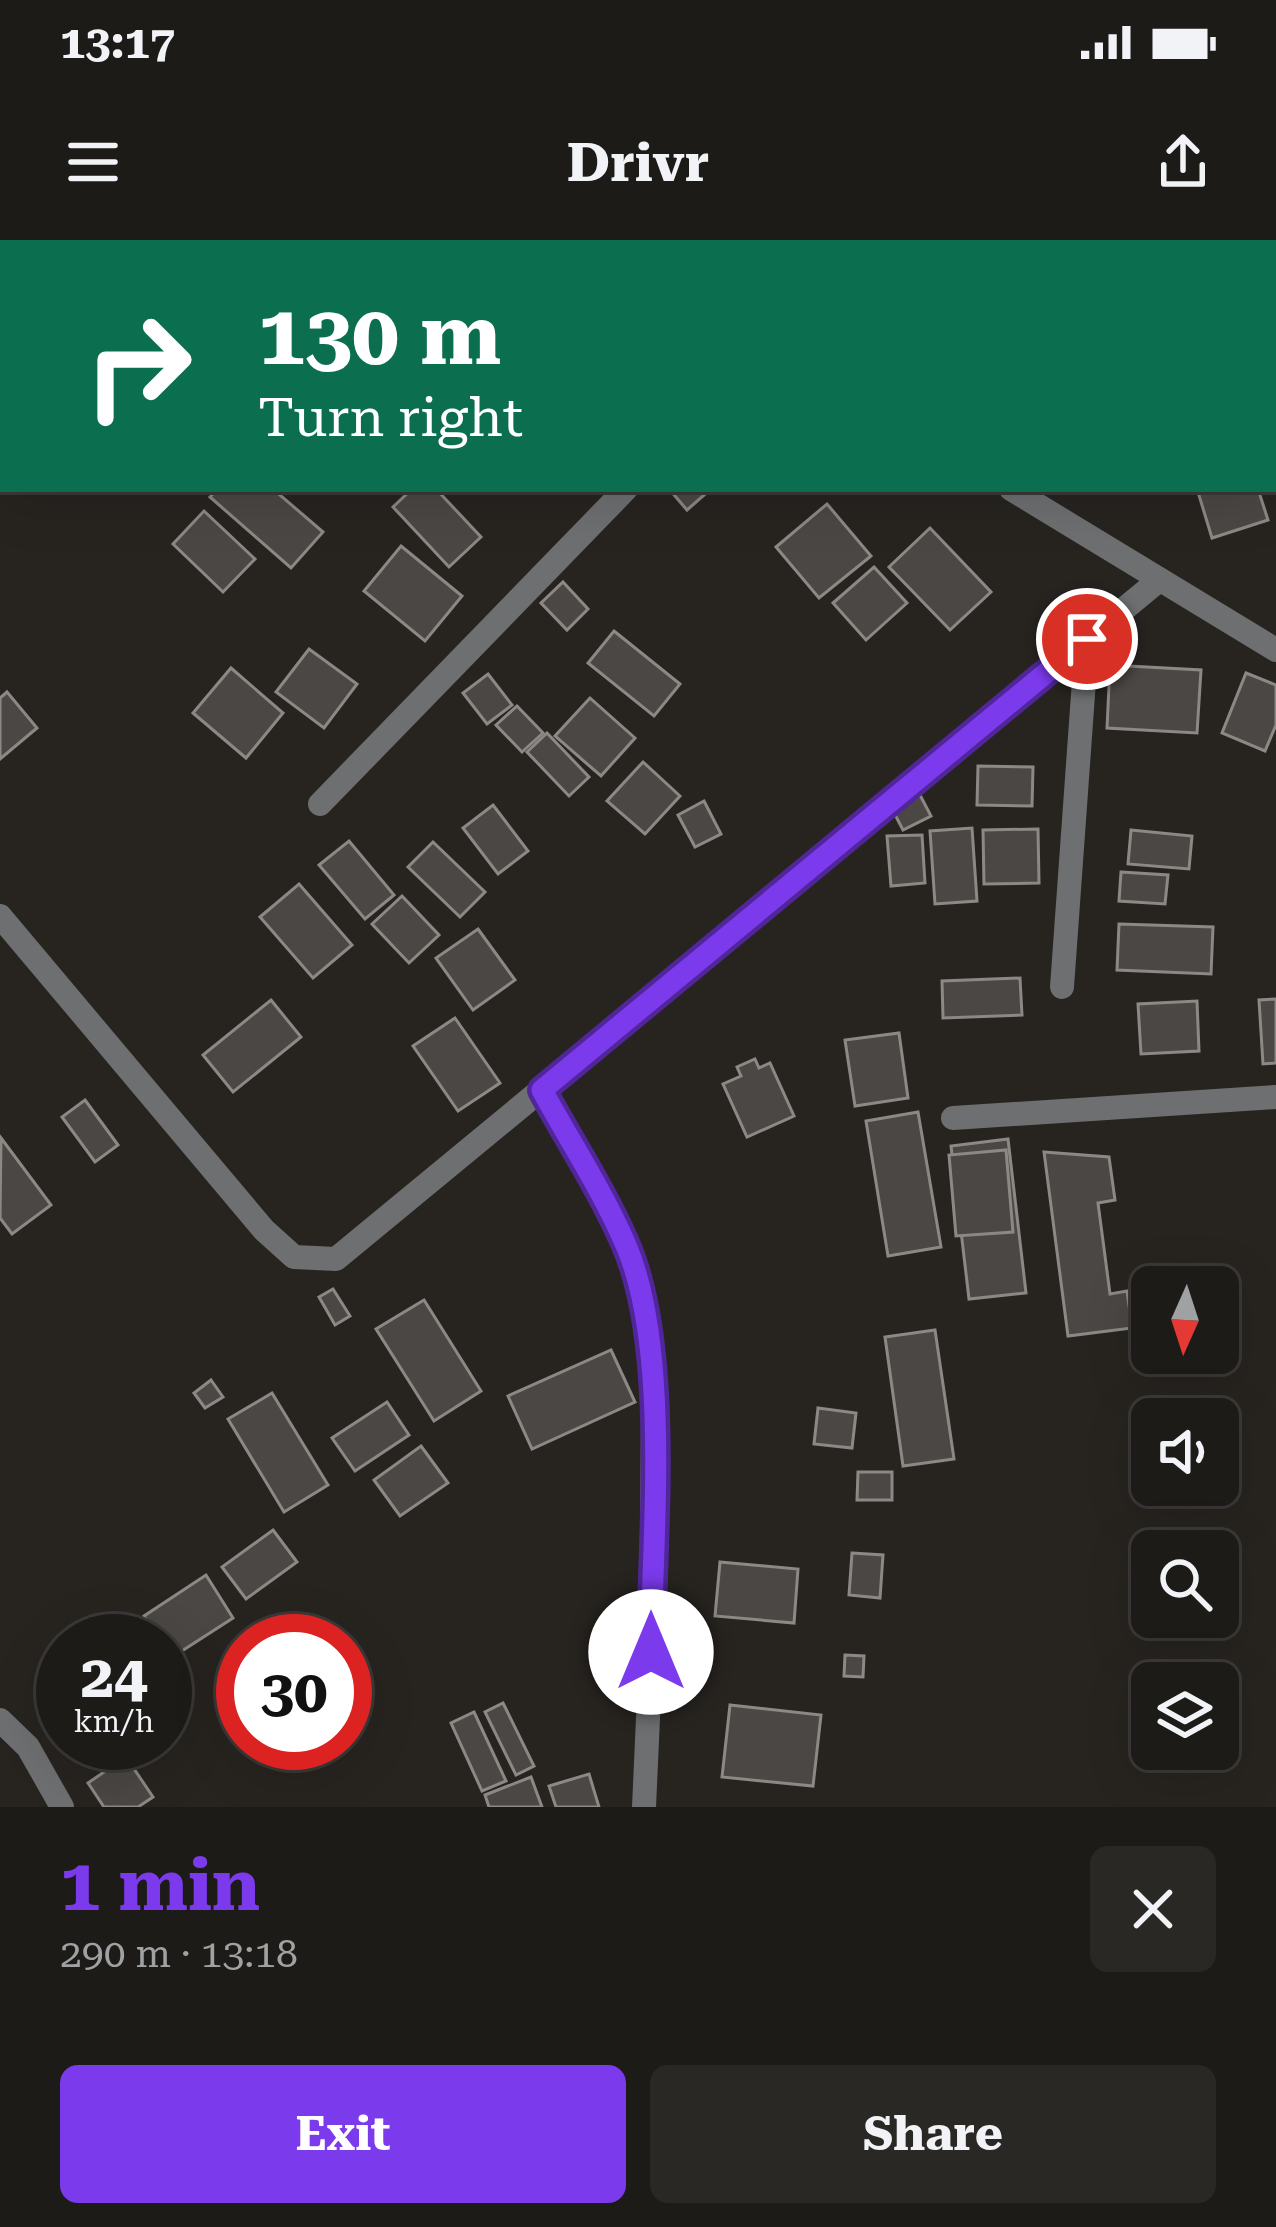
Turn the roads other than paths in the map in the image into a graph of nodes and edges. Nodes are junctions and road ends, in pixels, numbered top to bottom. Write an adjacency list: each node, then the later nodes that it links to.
1 (623, 492): 6 (street)
2 (1016, 492): 3 (street)
3 (1159, 581): 4 (street); 5 (street)
4 (1087, 639): 8 (street); 9 (street)
5 (1276, 650)
6 (320, 804)
7 (0, 916): 9 (street)
8 (1062, 987)
9 (542, 1090): 14 (street)
10 (1276, 1096): 11 (street)
11 (953, 1118)
12 (0, 1720): 13 (street)
13 (62, 1807)
14 (644, 1807)

